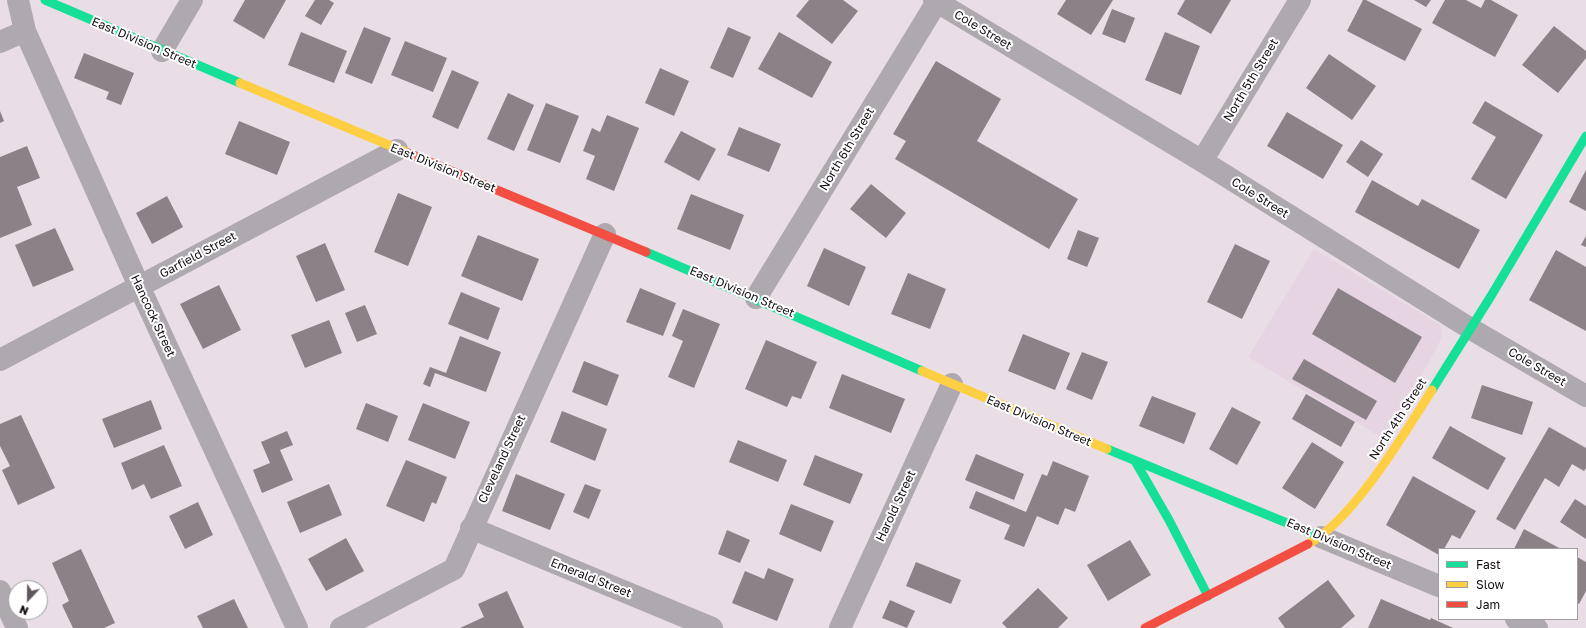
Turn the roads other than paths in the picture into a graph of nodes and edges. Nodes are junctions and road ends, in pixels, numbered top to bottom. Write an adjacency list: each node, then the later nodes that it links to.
1 (18, 0): 6 (street, Hancock Street)
2 (44, 0): 8 (street, East Division Street)
3 (192, 0): 8 (street)
4 (1300, 0): 11 (street, North 5th Street)
5 (937, 1): 11 (street, Cole Street); 14 (street, North 6th Street)
6 (25, 30): 7 (street); 13 (street, Hancock Street)
7 (0, 42)
8 (162, 51): 10 (street, East Division Street)
9 (1586, 136): 15 (street, North 4th Street)
10 (396, 150): 12 (street, East Division Street); 13 (street, Garfield Street)
11 (1202, 161): 15 (street, Cole Street)
12 (605, 234): 14 (street, East Division Street); 20 (street, Cleveland Street)
13 (139, 286): 16 (street, Garfield Street); 27 (street, Hancock Street)
14 (756, 298): 17 (street, East Division Street)
15 (1471, 329): 18 (street, Cole Street); 21 (street, North 4th Street)
16 (0, 360)
17 (952, 384): 19 (street, East Division Street); 30 (street, Harold Street)
18 (1586, 396)
19 (1135, 461): 21 (street, East Division Street); 24 (street)
20 (471, 528): 28 (street, Cleveland Street); 29 (street, Emerald Street)
21 (1321, 536): 22 (street, East Division Street); 24 (street, North 4th Street)
22 (1438, 586)
23 (0, 590): 26 (street)
24 (1208, 596): 31 (street, North 4th Street)
25 (1518, 620): 32 (street)
26 (17, 628)
27 (297, 628)
28 (341, 628)
29 (712, 628)
30 (840, 628)
31 (1145, 628)
32 (1537, 628)

